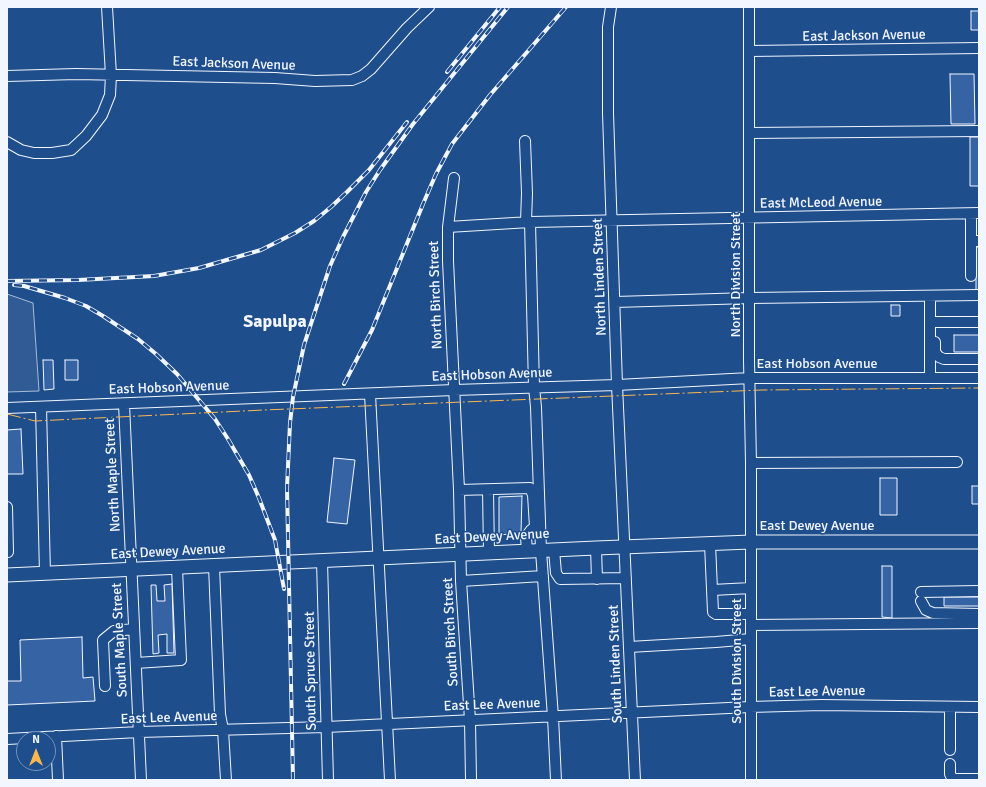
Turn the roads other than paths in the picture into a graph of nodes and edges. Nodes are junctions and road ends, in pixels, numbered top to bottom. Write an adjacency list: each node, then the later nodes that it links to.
1 (107, 7): 7 (street)
2 (429, 7): 7 (street, East Jackson Avenue)
3 (611, 7): 16 (street, North Linden Street)
4 (749, 7): 6 (street, North Division Street)
5 (979, 48): 6 (street, East Jackson Avenue)
6 (748, 51): 10 (street, North Division Street)
7 (111, 75): 8 (street, East Jackson Avenue); 12 (street)
8 (7, 76)
9 (979, 131): 10 (street)
10 (748, 133): 15 (street, North Division Street)
11 (525, 141): 17 (street)
12 (7, 142)
13 (454, 178): 18 (street, North Birch Street)
14 (975, 214): 15 (street, East McLeod Avenue); 19 (street)
15 (750, 218): 16 (street, East McLeod Avenue); 23 (street, North Division Street)
16 (612, 221): 17 (street, East McLeod Avenue); 24 (street, North Linden Street)
17 (528, 222): 18 (street, East McLeod Avenue); 32 (street)
18 (448, 228): 33 (street, North Birch Street)
19 (975, 241): 20 (street)
20 (972, 276)
21 (930, 296): 22 (street); 23 (street); 25 (street)
22 (979, 296)
23 (750, 298): 24 (street); 28 (street, North Division Street)
24 (615, 302): 31 (street, North Linden Street)
25 (933, 322): 26 (street); 27 (street); 29 (street)
26 (979, 322)
27 (979, 359)
28 (750, 378): 29 (street, East Hobson Avenue); 31 (street, East Hobson Avenue); 39 (street, North Division Street)
29 (930, 378): 30 (street, East Hobson Avenue)
30 (979, 378)
31 (617, 385): 32 (street, East Hobson Avenue); 46 (street, North Linden Street)
32 (534, 387): 33 (street, East Hobson Avenue); 48 (street)
33 (454, 390): 34 (street, East Hobson Avenue); 40 (street, North Birch Street)
34 (370, 394): 35 (street, East Hobson Avenue); 53 (street)
35 (124, 404): 36 (street, East Hobson Avenue); 57 (street, North Maple Street)
36 (41, 407): 37 (street, East Hobson Avenue); 58 (street)
37 (7, 408)
38 (957, 462): 39 (street)
39 (751, 463): 43 (street, North Division Street)
40 (459, 490): 41 (street); 52 (street, North Birch Street)
41 (488, 490): 50 (street); 51 (street)
42 (7, 507): 49 (street)
43 (751, 542): 44 (main road, East Dewey Avenue); 45 (main road, East Dewey Avenue); 64 (street, South Division Street)
44 (979, 542)
45 (710, 544): 46 (main road, East Dewey Avenue); 65 (street)
46 (625, 547): 47 (main road, East Dewey Avenue); 61 (street, South Linden Street)
47 (596, 548): 48 (main road, East Dewey Avenue); 62 (street)
48 (548, 551): 50 (main road, East Dewey Avenue); 60 (street); 62 (street)
49 (7, 552)
50 (527, 552): 51 (main road, East Dewey Avenue)
51 (489, 553): 52 (main road, East Dewey Avenue)
52 (460, 554): 53 (main road, East Dewey Avenue); 63 (street, South Birch Street)
53 (379, 558): 54 (main road, East Dewey Avenue); 82 (street)
54 (322, 561): 55 (main road, East Dewey Avenue); 83 (street, South Spruce Street)
55 (214, 566): 56 (main road, East Dewey Avenue); 84 (street)
56 (177, 568): 57 (main road, East Dewey Avenue); 74 (street)
57 (131, 570): 58 (main road, East Dewey Avenue); 71 (street, South Maple Street)
58 (45, 574): 59 (main road, East Dewey Avenue)
59 (7, 575)
60 (543, 576): 63 (street); 80 (street)
61 (626, 578): 62 (street); 73 (street, South Linden Street)
62 (597, 579)
63 (461, 581): 81 (street, South Birch Street)
64 (751, 588): 65 (street); 67 (street, South Division Street)
65 (712, 590): 67 (street)
66 (979, 591): 68 (street)
67 (751, 614): 70 (street, South Division Street)
68 (979, 614)
69 (979, 623): 70 (street)
70 (751, 625): 72 (street, South Division Street)
71 (134, 629): 74 (street, South Maple Street); 75 (street)
72 (751, 639): 73 (street); 76 (street, South Division Street)
73 (629, 647): 79 (street, South Linden Street)
74 (136, 663): 85 (street, South Maple Street)
75 (106, 686)
76 (750, 707): 77 (street, East Lee Avenue); 79 (street, East Lee Avenue); 97 (street, South Division Street)
77 (950, 707): 78 (street, East Lee Avenue); 87 (street)
78 (979, 707)
79 (632, 713): 80 (street, East Lee Avenue); 96 (street, South Linden Street)
80 (553, 717): 81 (street, East Lee Avenue); 95 (street)
81 (470, 720): 82 (street, East Lee Avenue); 94 (street, South Birch Street)
82 (386, 724): 83 (street, East Lee Avenue); 93 (street)
83 (326, 727): 84 (street, East Lee Avenue); 92 (street, South Spruce Street)
84 (223, 730): 85 (street, East Lee Avenue); 91 (street)
85 (139, 732): 86 (street, East Lee Avenue); 90 (street, South Maple Street)
86 (56, 736): 89 (street)
87 (950, 750)
88 (950, 764): 98 (street)
89 (58, 780)
90 (141, 780)
91 (226, 780)
92 (328, 780)
93 (390, 780)
94 (472, 780)
95 (556, 780)
96 (635, 780)
97 (751, 780)
98 (979, 780)

